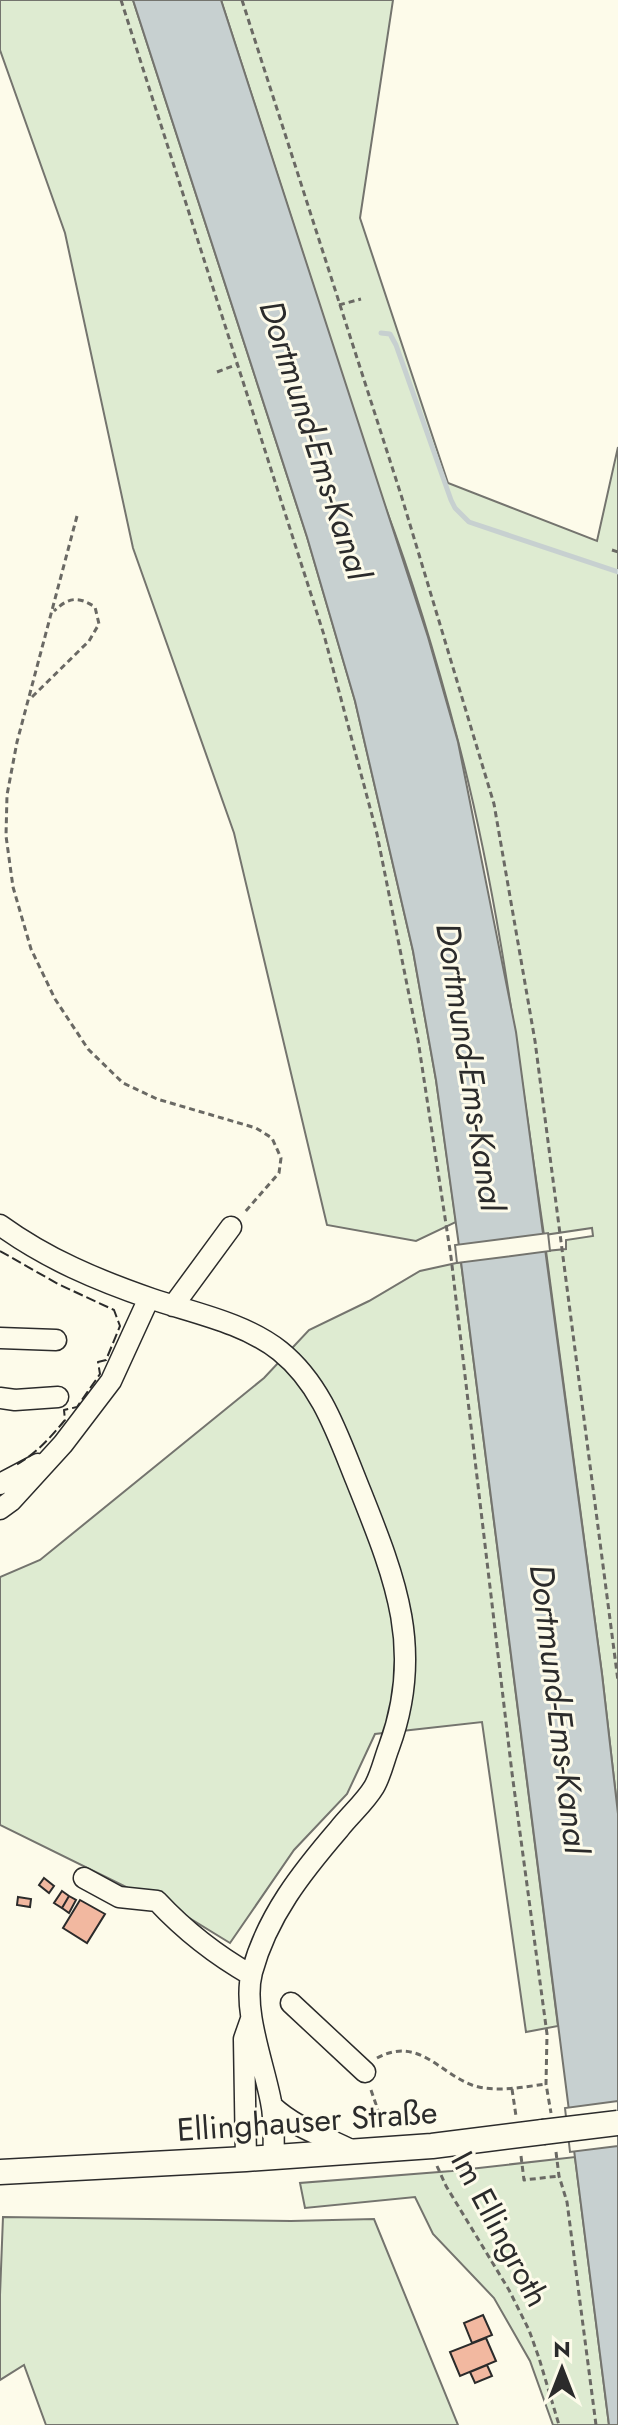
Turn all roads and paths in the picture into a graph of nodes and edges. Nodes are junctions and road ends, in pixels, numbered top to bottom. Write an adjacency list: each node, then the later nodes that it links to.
1 (121, 0): 5 (path)
2 (242, 0): 4 (path)
3 (361, 299): 4 (path)
4 (339, 305): 23 (path)
5 (238, 364): 6 (path); 29 (path)
6 (217, 372)
7 (77, 516): 10 (path)
8 (612, 550): 9 (path)
9 (618, 552)
10 (51, 613): 11 (path); 11 (path)
11 (29, 699): 13 (path)
12 (0, 1225): 14 (lane)
13 (231, 1227): 15 (lane)
14 (149, 1298): 15 (lane); 20 (lane)
15 (173, 1306): 25 (lane)
16 (0, 1338): 17 (lane)
17 (56, 1340)
18 (58, 1397): 19 (lane)
19 (0, 1398)
20 (63, 1444): 21 (lane); 22 (lane)
21 (0, 1484)
22 (0, 1509)
23 (618, 1681)
24 (84, 1878): 25 (lane)
25 (251, 1975): 27 (lane)
26 (291, 2003): 28 (lane)
27 (251, 2019): 31 (lane); 40 (lane)
28 (365, 2072): 30 (path); 34 (path)
29 (546, 2084): 30 (path); 35 (path)
30 (512, 2089): 32 (path)
31 (272, 2106): 37 (lane); 39 (lane)
32 (516, 2116)
33 (618, 2123): 35 (main road, Ellinghauser Straße, bridge)
34 (380, 2130)
35 (550, 2132): 36 (main road, Ellinghauser Straße); 42 (path)
36 (432, 2146): 37 (main road, Ellinghauser Straße); 43 (path, Im Ellingroth)
37 (353, 2151): 39 (main road, Ellinghauser Straße)
38 (521, 2155): 42 (path)
39 (274, 2157): 40 (main road, Ellinghauser Straße)
40 (246, 2159): 41 (main road, Ellinghauser Straße)
41 (0, 2172)
42 (559, 2176): 44 (path)
43 (559, 2425)
44 (596, 2425)

